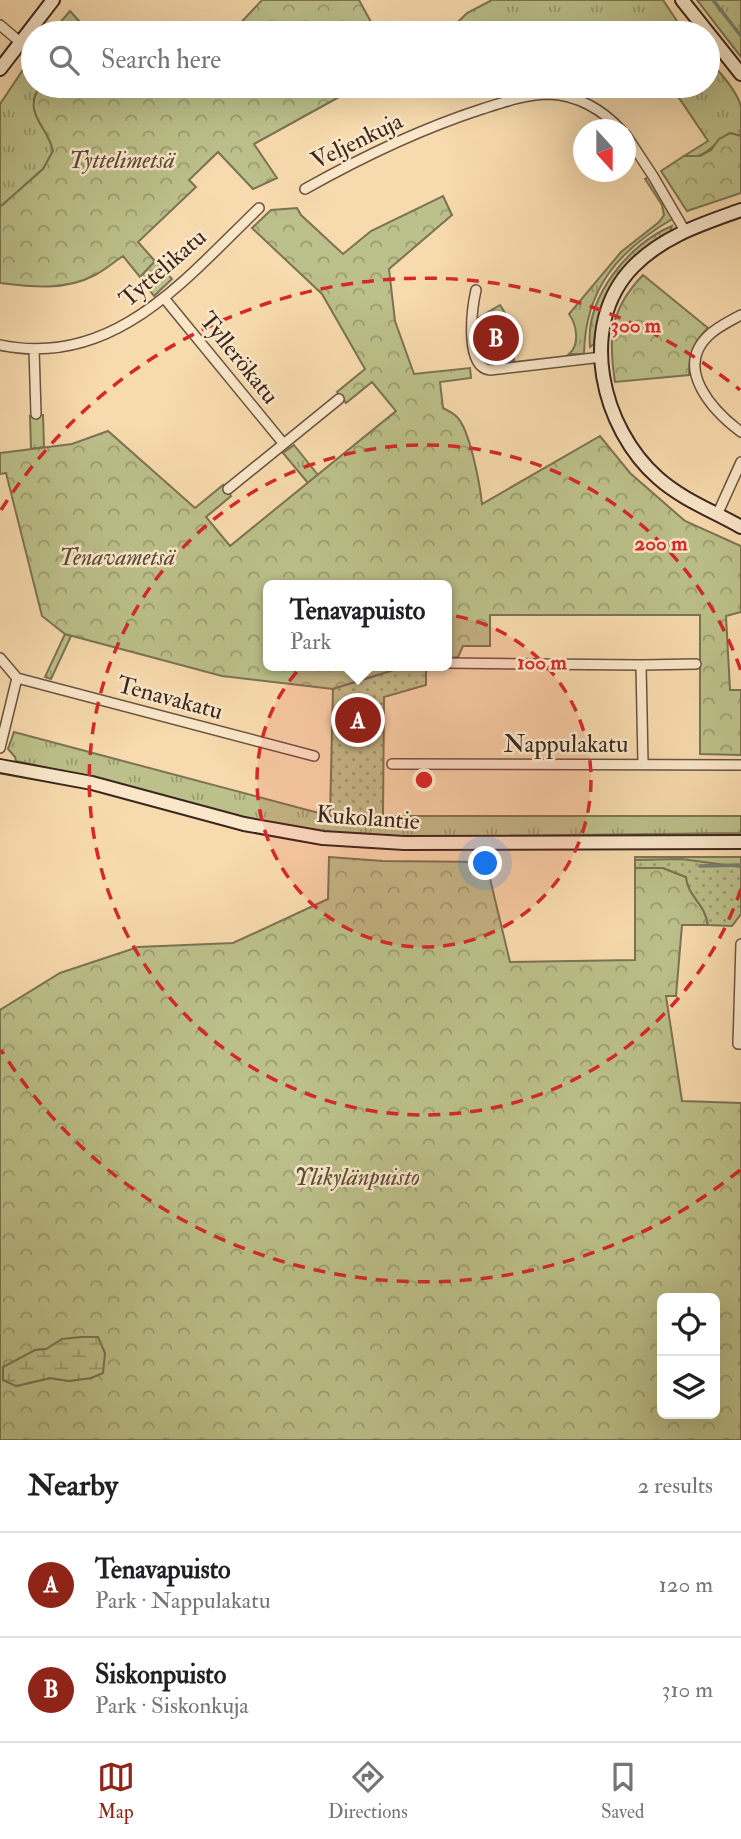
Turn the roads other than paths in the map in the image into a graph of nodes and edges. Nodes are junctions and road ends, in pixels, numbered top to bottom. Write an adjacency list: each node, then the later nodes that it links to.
1 (53, 0): 3 (street)
2 (682, 0): 4 (street)
3 (36, 21)
4 (699, 21)
5 (0, 25): 6 (street)
6 (20, 42): 8 (street)
7 (720, 48): 9 (street)
8 (0, 69)
9 (741, 74)
10 (520, 98): 14 (street, Veljenkuja)
11 (569, 98): 12 (street, Veljenkuja)
12 (609, 119)
13 (636, 151): 17 (street)
14 (305, 189)
15 (259, 208): 19 (street, Tyttelikatu)
16 (741, 210): 17 (street)
17 (685, 231): 23 (street)
18 (476, 290): 23 (street)
19 (164, 298): 22 (street, Tyttelikatu); 27 (street, Tyllerökatu)
20 (741, 315): 26 (street)
21 (0, 345): 22 (street, Tyttelikatu)
22 (34, 349): 25 (street)
23 (601, 357): 30 (street)
24 (339, 399): 27 (street)
25 (36, 414)
26 (741, 432)
27 (283, 443): 29 (street)
28 (741, 462): 30 (street)
29 (228, 489)
30 (717, 515): 31 (street)
31 (741, 527)
32 (0, 660): 36 (street)
33 (452, 663): 35 (street)
34 (696, 664): 35 (street)
35 (641, 665): 39 (street)
36 (17, 678): 37 (street); 38 (street, Tenavakatu)
37 (0, 748)
38 (314, 756)
39 (643, 763): 40 (street, Nappulakatu); 41 (street, Nappulakatu)
40 (392, 764)
41 (741, 765)
42 (0, 766): 43 (street, Kukolantie)
43 (741, 842)
44 (741, 944): 45 (street)
45 (741, 1044)

